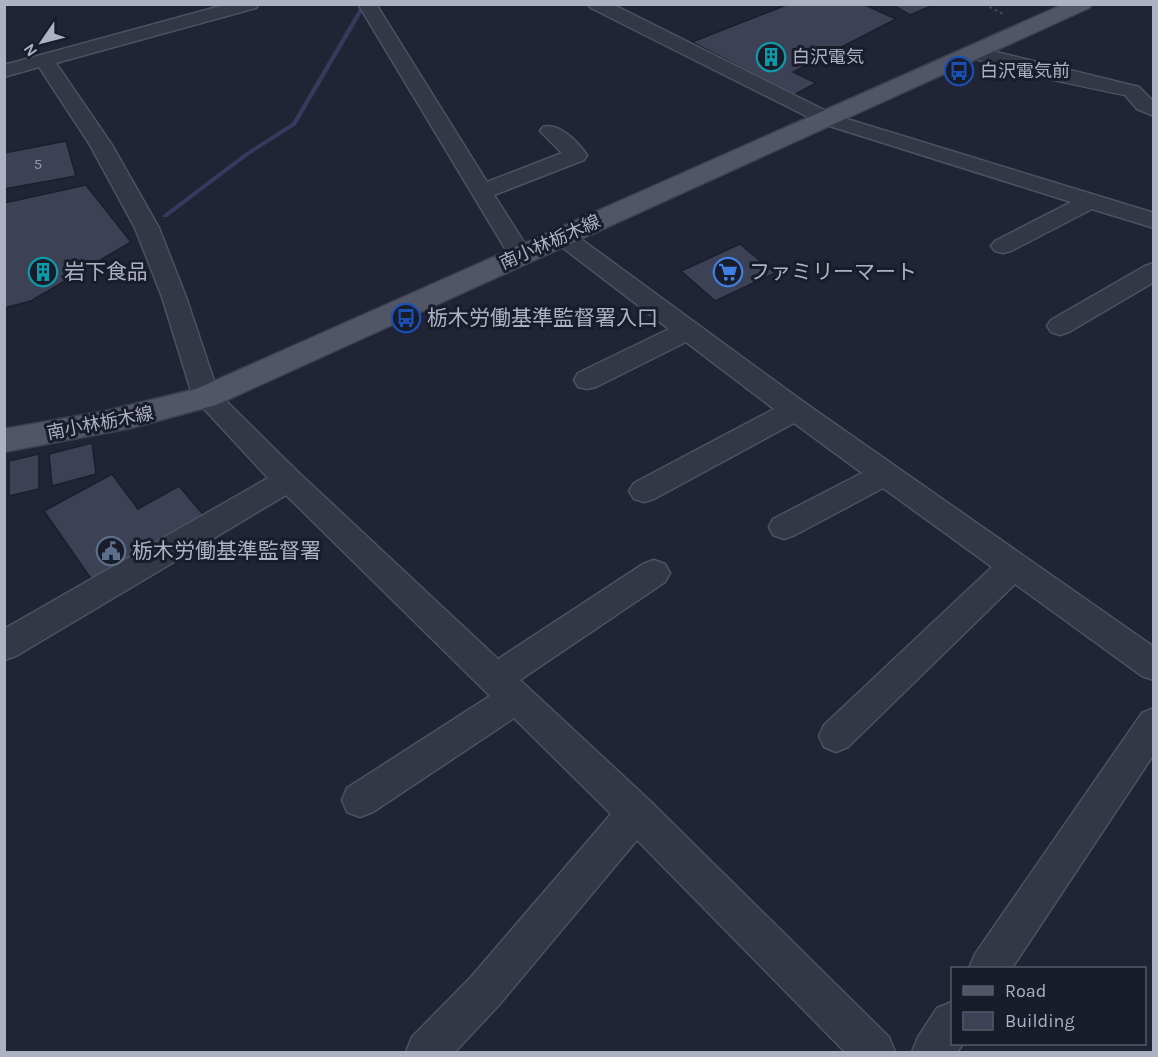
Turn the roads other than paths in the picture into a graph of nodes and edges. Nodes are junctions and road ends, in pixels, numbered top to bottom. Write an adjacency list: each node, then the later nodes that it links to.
1 (250, 4): 6 (street)
2 (367, 4): 11 (street)
3 (597, 4): 9 (street)
4 (1082, 4): 5 (main road, 南小林栃木線)
5 (976, 53): 8 (street); 9 (main road, 南小林栃木線)
6 (44, 60): 7 (street); 21 (street)
7 (4, 71)
8 (1154, 110)
9 (827, 119): 12 (street); 14 (main road, 南小林栃木線)
10 (550, 131): 11 (street)
11 (482, 192): 16 (street)
12 (1091, 201): 13 (street); 15 (street)
13 (1154, 221)
14 (562, 236): 16 (main road, 南小林栃木線); 19 (street)
15 (1003, 246)
16 (520, 255): 21 (main road, 南小林栃木線)
17 (1154, 271): 18 (street)
18 (1060, 326)
19 (689, 330): 20 (street); 22 (street)
20 (587, 380)
21 (206, 397): 23 (main road, 南小林栃木線); 25 (street)
22 (795, 410): 24 (street); 26 (street)
23 (4, 441)
24 (884, 474): 27 (street); 28 (street)
25 (288, 480): 30 (street); 32 (street)
26 (644, 491)
27 (784, 527)
28 (1013, 566): 31 (street); 34 (street)
29 (654, 573): 32 (street)
30 (4, 646)
31 (1154, 666)
32 (506, 688): 35 (street); 36 (street)
33 (1154, 724): 37 (street)
34 (836, 736)
35 (360, 800)
36 (636, 813): 39 (street); 40 (street)
37 (990, 967)
38 (951, 1025): 41 (street)
39 (427, 1053)
40 (874, 1053)
41 (933, 1053)

